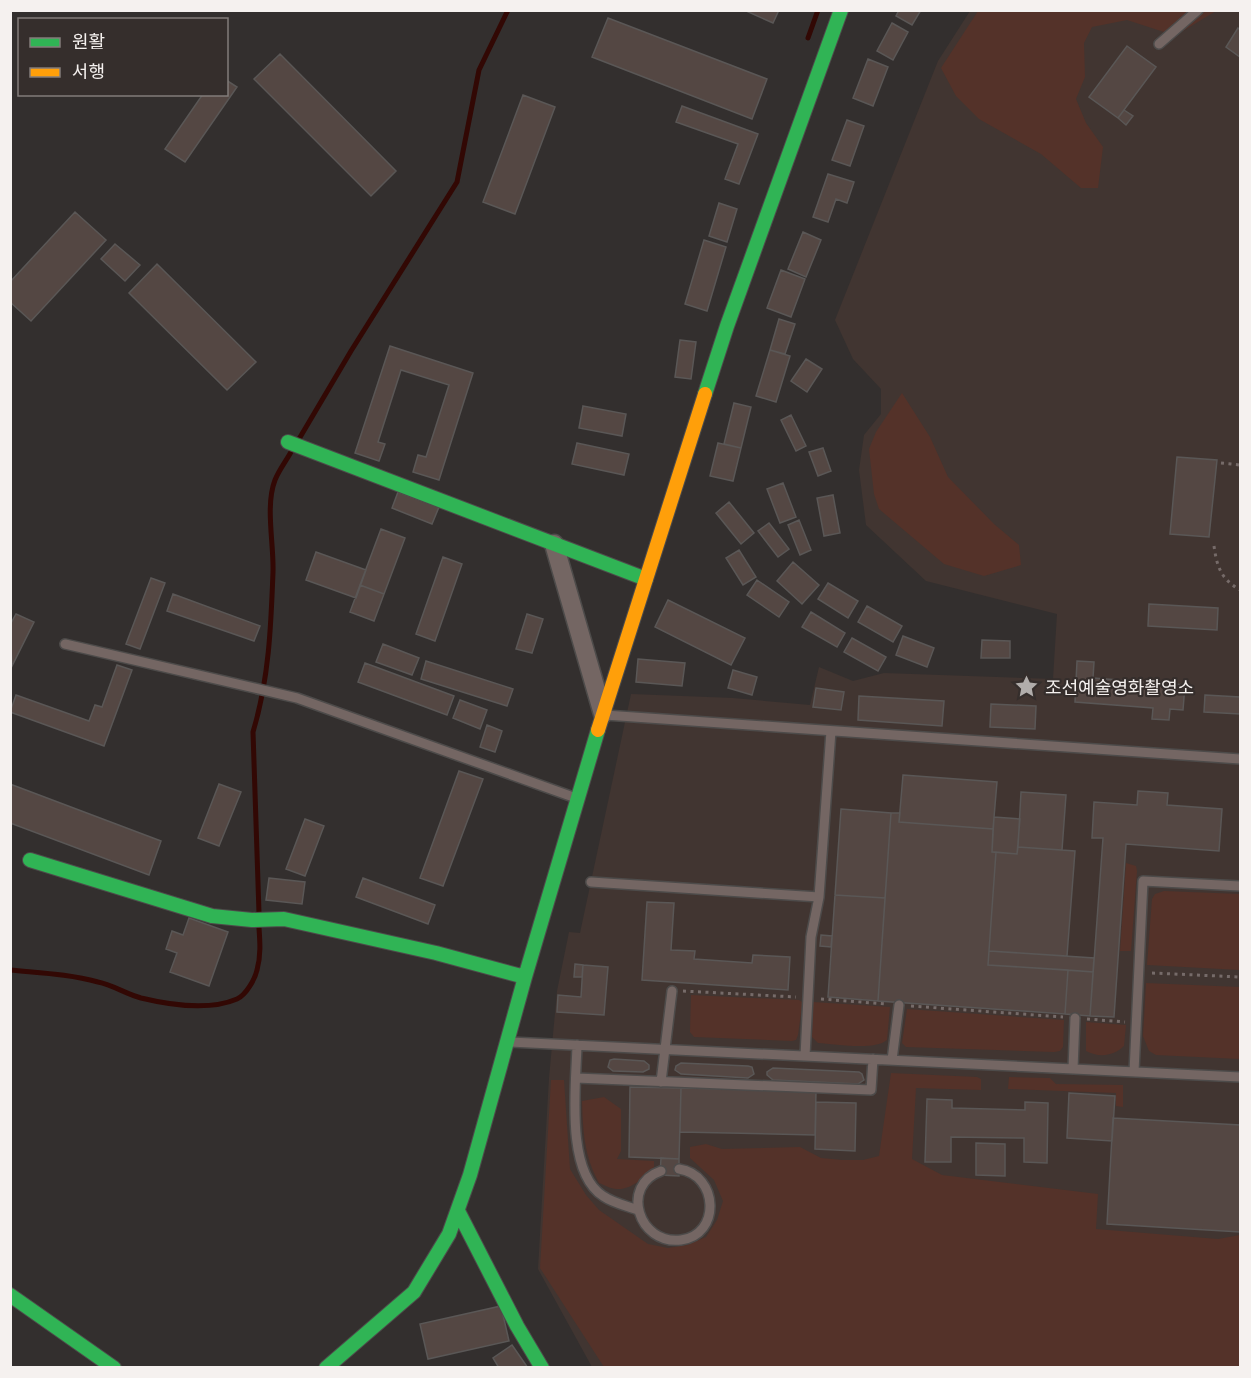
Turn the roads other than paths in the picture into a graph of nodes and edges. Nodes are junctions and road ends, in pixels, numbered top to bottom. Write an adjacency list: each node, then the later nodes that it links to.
1 (841, 10): 6 (main road)
2 (1198, 10): 3 (lane)
3 (1159, 44)
4 (288, 442): 5 (main road)
5 (554, 544): 6 (main road); 8 (street)
6 (646, 579): 8 (main road)
7 (65, 645): 11 (lane)
8 (603, 714): 9 (lane); 11 (main road)
9 (831, 731): 10 (lane); 15 (lane)
10 (1240, 759)
11 (578, 799): 16 (main road)
12 (30, 860): 16 (main road)
13 (591, 882): 15 (lane)
14 (1240, 886): 27 (lane)
15 (819, 897): 23 (lane)
16 (525, 977): 20 (main road)
17 (672, 991): 22 (lane)
18 (899, 1005): 25 (lane)
19 (1075, 1018): 26 (lane)
20 (508, 1042): 21 (lane); 34 (main road)
21 (577, 1045): 22 (lane); 29 (lane)
22 (665, 1049): 23 (lane); 30 (lane)
23 (805, 1056): 24 (lane)
24 (873, 1059): 25 (lane); 30 (lane)
25 (892, 1060): 26 (lane)
26 (1072, 1069): 27 (lane)
27 (1134, 1072): 28 (lane)
28 (1240, 1077)
29 (576, 1078): 30 (lane); 33 (lane)
30 (661, 1082)
31 (679, 1168): 33 (lane)
32 (660, 1171): 33 (lane)
33 (638, 1210)
34 (458, 1211): 37 (main road); 38 (main road)
35 (10, 1295): 36 (main road)
36 (114, 1368)
37 (326, 1368)
38 (542, 1368)

